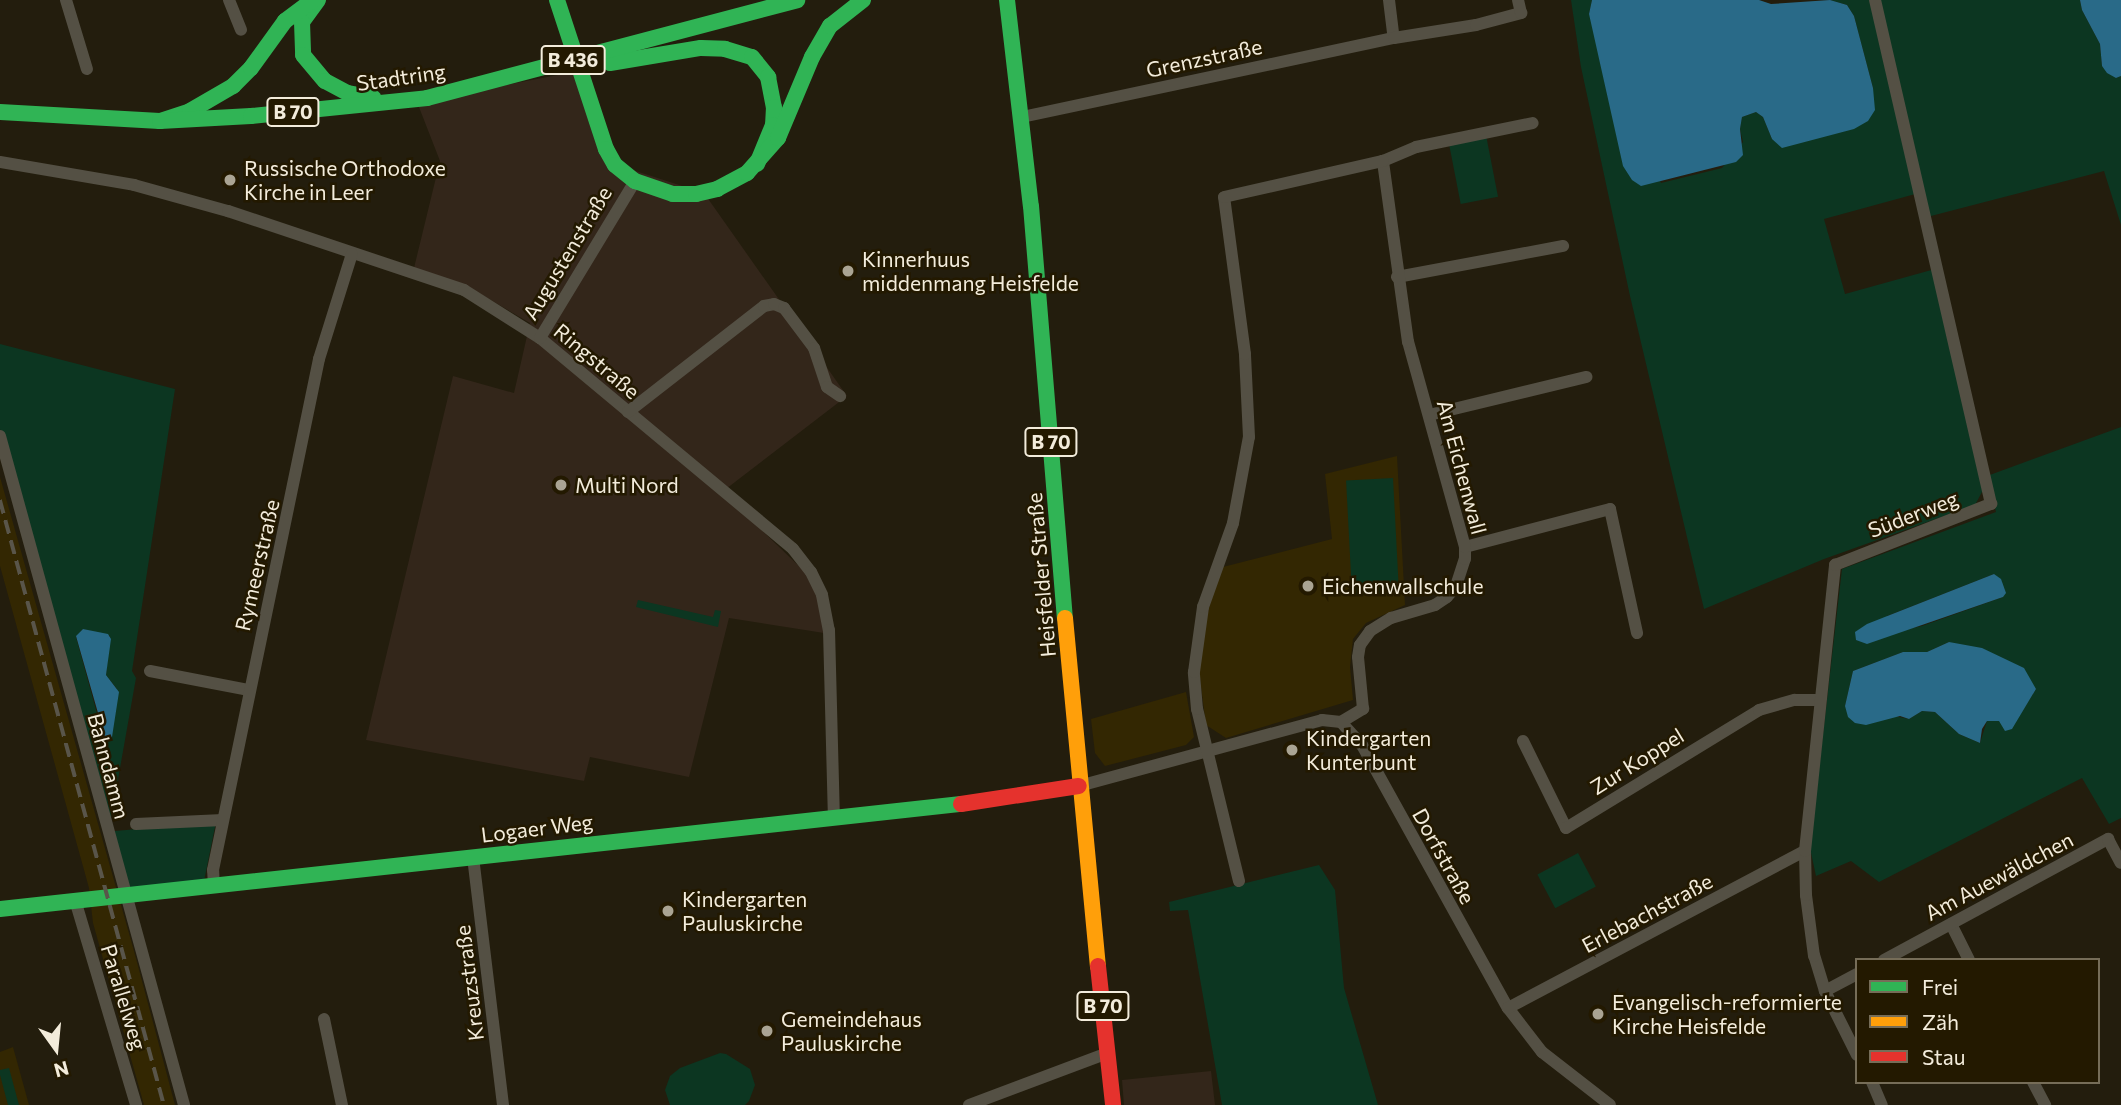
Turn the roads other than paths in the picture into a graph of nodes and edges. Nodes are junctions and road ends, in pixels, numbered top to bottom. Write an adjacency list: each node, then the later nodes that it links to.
1 (66, 0): 13 (street)
2 (229, 0): 11 (street)
3 (316, 0): 15 (main road); 18 (main road, B 70)
4 (557, 0): 23 (main road, Augustenstraße)
5 (797, 0): 14 (main road, Stadtring / B 436)
6 (863, 0): 22 (main road)
7 (1007, 0): 17 (main road, Heisfelder Straße / B 70)
8 (1389, 0): 12 (street)
9 (1518, 0): 12 (street, Grenzstraße)
10 (1875, 0): 37 (street, Süderweg)
11 (241, 30)
12 (1394, 38): 17 (street, Grenzstraße)
13 (87, 69)
14 (516, 76): 15 (main road, Stadtring / B 70); 22 (main road, B 70)
15 (427, 98): 18 (main road, Stadtring / B 70)
16 (0, 112): 18 (main road, Stadtring / B 70)
17 (1022, 117): 41 (main road, Heisfelder Straße / B 70)
18 (160, 121)
19 (1533, 123): 20 (street)
20 (1383, 161): 26 (street, Am Eichenwall); 40 (street)
21 (0, 162): 25 (street, Ringstraße)
22 (757, 164): 23 (main road)
23 (635, 181): 27 (street, Augustenstraße)
24 (1563, 246): 26 (street)
25 (352, 254): 27 (street, Ringstraße); 36 (street, Rymeerstraße)
26 (1397, 277): 31 (street, Am Eichenwall)
27 (540, 338): 30 (street, Ringstraße)
28 (1586, 377): 31 (street)
29 (840, 396): 30 (street)
30 (628, 412): 42 (street, Ringstraße)
31 (1429, 415): 33 (street, Am Eichenwall)
32 (0, 436): 50 (street, Bahndamm)
33 (1465, 547): 34 (street); 38 (street, Am Eichenwall)
34 (1637, 632)
35 (150, 671): 36 (street)
36 (249, 690): 43 (street, Rymeerstraße)
37 (1819, 700): 39 (street, Zur Koppel); 45 (street, Süderweg)
38 (1341, 722): 40 (street); 58 (street, Dorfstraße)
39 (1522, 741)
40 (1208, 752): 41 (street); 48 (street)
41 (1079, 786): 42 (main road, Logaer Weg); 61 (main road, Heisfelder Straße / B 70)
42 (834, 815): 46 (main road, Logaer Weg)
43 (223, 820): 44 (street); 49 (street, Rymeerstraße)
44 (136, 824)
45 (1805, 851): 57 (street, Süderweg); 58 (street, Erlebachstraße)
46 (473, 857): 49 (main road, Logaer Weg); 67 (street, Kreuzstraße)
47 (2121, 863): 53 (street, Am Auewäldchen)
48 (1239, 881)
49 (214, 887): 50 (main road, Logaer Weg)
50 (125, 895): 51 (main road, Logaer Weg); 65 (street, Bahndamm)
51 (75, 900): 52 (main road, Logaer Weg); 64 (street, Parallelweg)
52 (0, 909)
53 (1951, 923): 54 (street, Am Auewäldchen); 55 (street)
54 (1888, 958)
55 (1968, 958)
56 (1855, 975): 57 (street)
57 (1825, 991): 60 (street, Süderweg)
58 (1508, 1008): 70 (street, Dorfstraße)
59 (324, 1019): 66 (street)
60 (1855, 1051)
61 (1107, 1053): 68 (street); 69 (main road, Heisfelder Straße / B 70)
62 (1873, 1084): 71 (street)
63 (2034, 1084): 72 (street)
64 (136, 1105)
65 (184, 1105)
66 (342, 1105)
67 (503, 1105)
68 (969, 1105)
69 (1113, 1105)
70 (1610, 1105)
71 (1882, 1105)
72 (2045, 1105)

